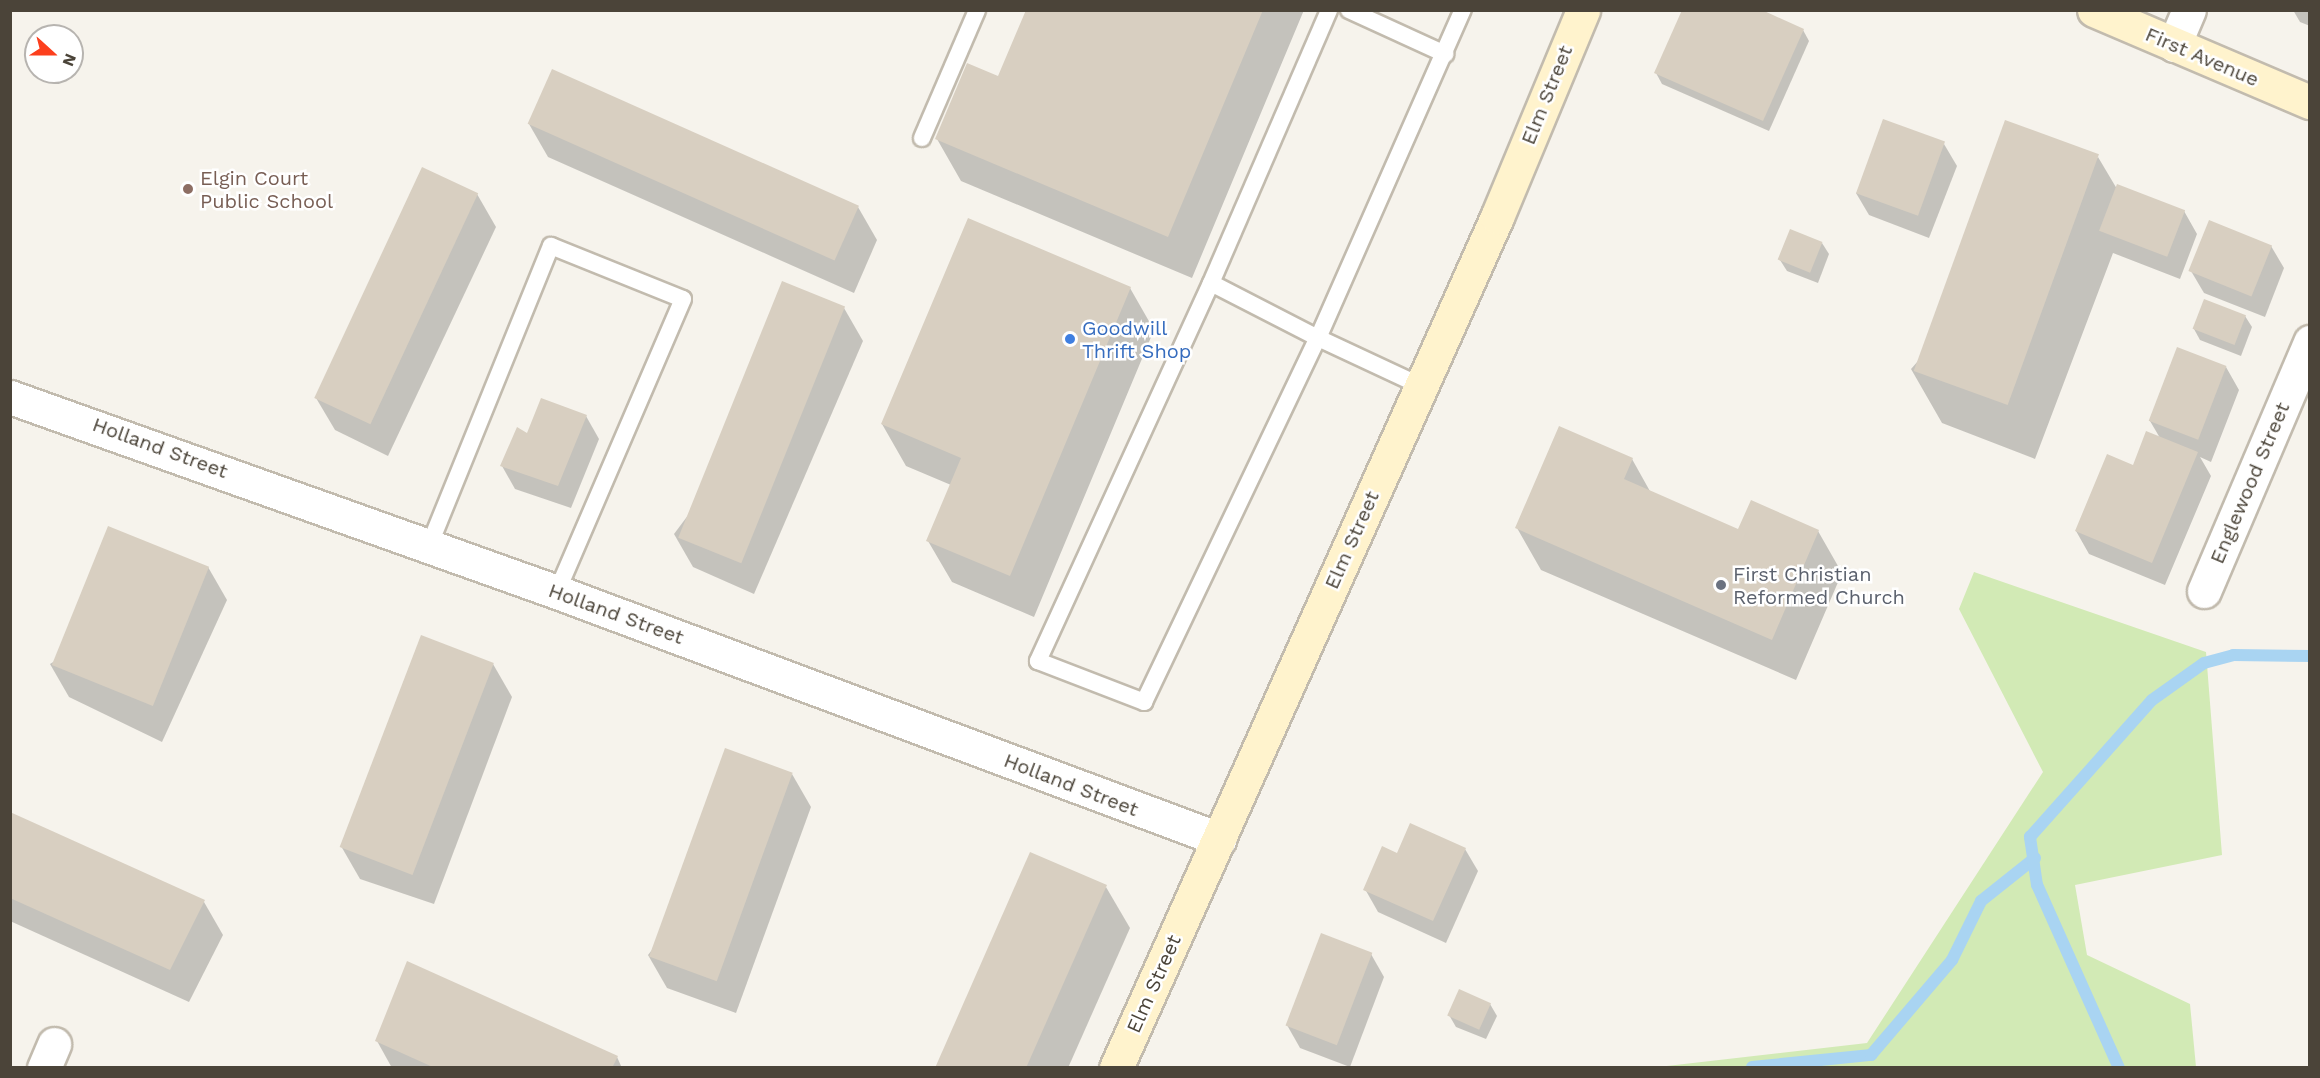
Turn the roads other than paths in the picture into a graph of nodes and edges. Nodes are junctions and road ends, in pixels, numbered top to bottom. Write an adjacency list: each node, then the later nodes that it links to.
1 (977, 10): 11 (lane)
2 (1329, 10): 12 (lane)
3 (1349, 10): 9 (lane)
4 (1463, 10): 9 (lane)
5 (2094, 10): 8 (main road, First Avenue)
6 (2189, 10): 8 (street)
7 (1583, 15): 15 (main road, Elm Street)
8 (2174, 45): 10 (main road, First Avenue)
9 (1445, 54): 13 (lane)
10 (2310, 102)
11 (922, 138)
12 (1211, 283): 13 (lane); 13 (lane)
13 (1318, 338): 15 (lane)
14 (2310, 342): 18 (street, Englewood Street)
15 (1421, 386): 20 (main road, Elm Street)
16 (10, 397): 17 (street, Holland Street)
17 (429, 546): 19 (street, Holland Street); 19 (lane)
18 (2204, 591)
19 (557, 592): 20 (street, Holland Street)
20 (1219, 839): 21 (main road, Elm Street)
21 (1116, 1068)

